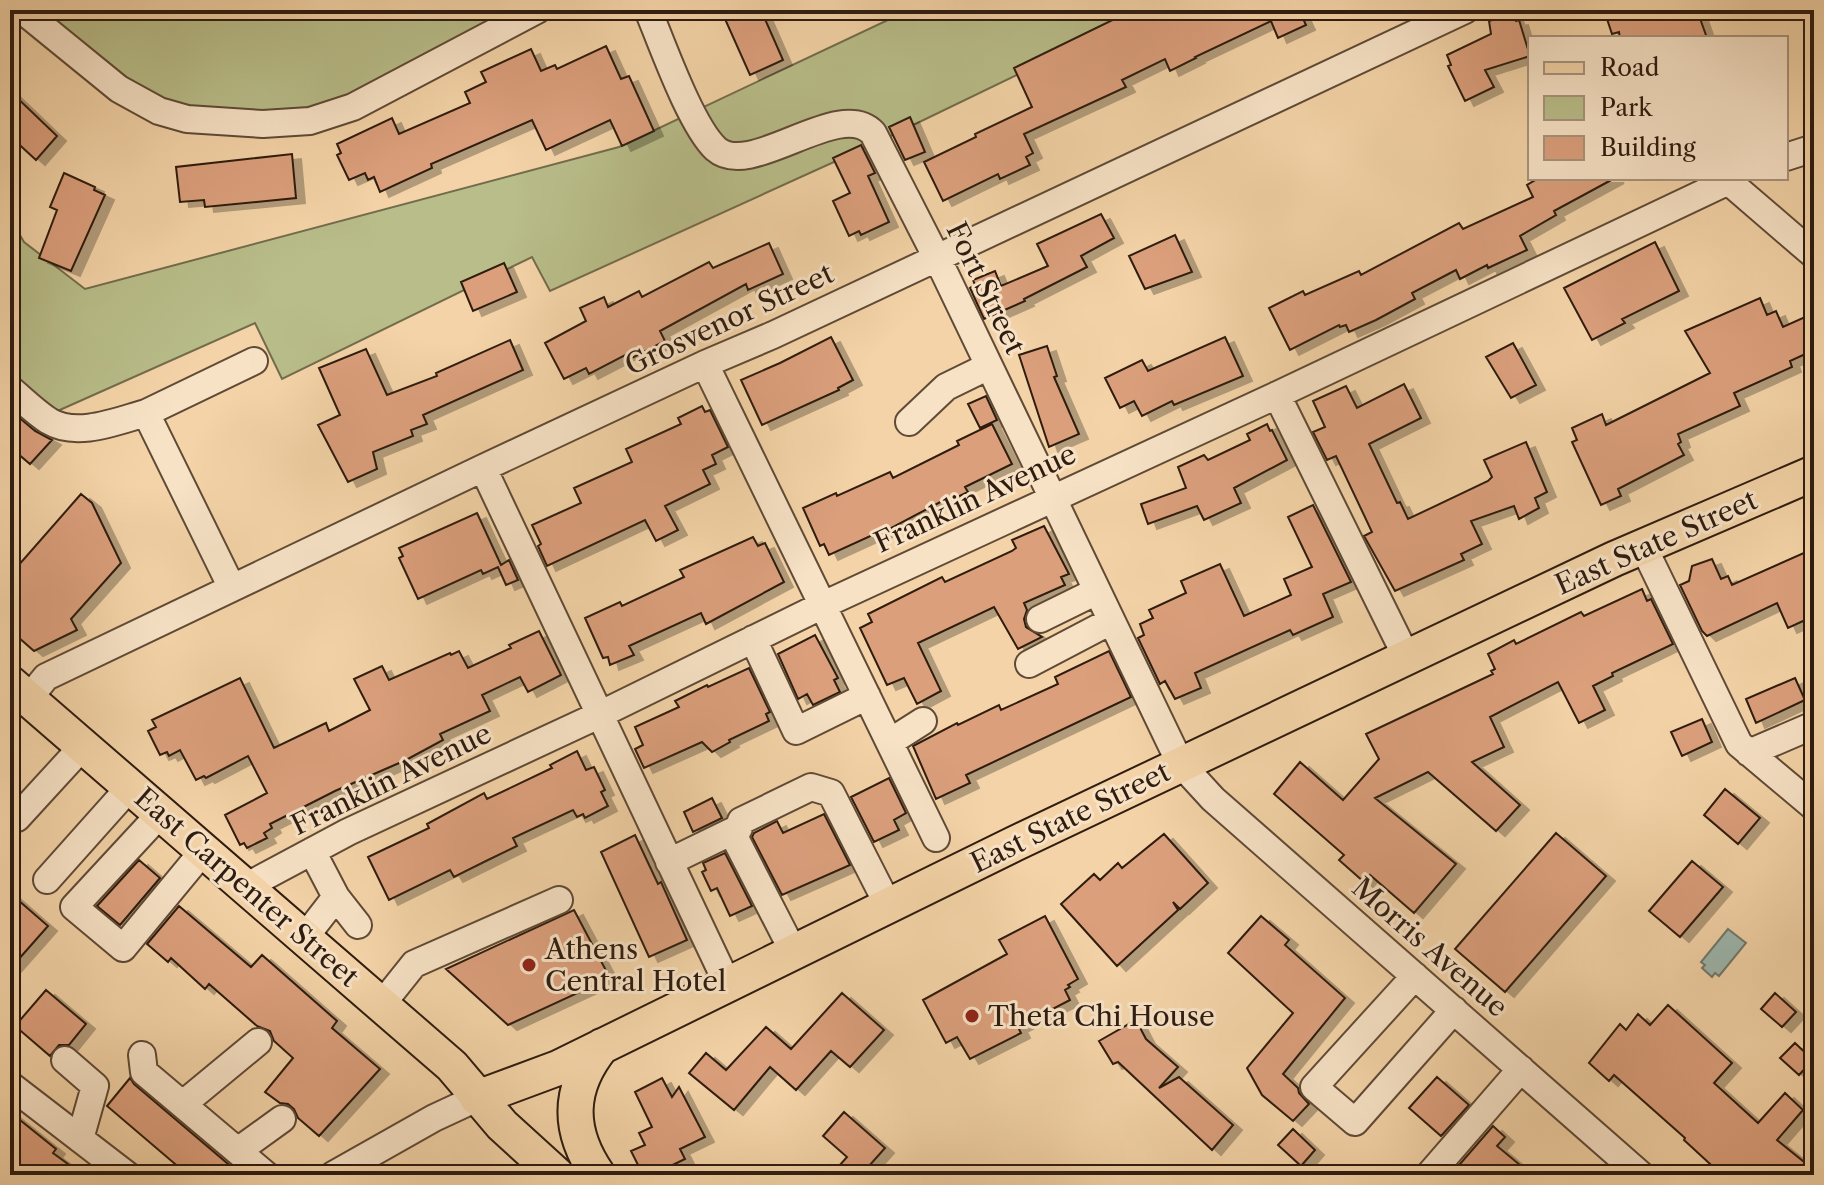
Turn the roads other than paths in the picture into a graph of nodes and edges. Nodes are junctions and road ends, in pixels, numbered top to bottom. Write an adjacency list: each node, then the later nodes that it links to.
1 (22, 10): 2 (street)
2 (537, 10)
3 (648, 10): 9 (street, Fort Street)
4 (1465, 10): 9 (street, Grosvenor Street)
5 (1814, 148): 6 (street)
6 (1788, 156)
7 (1732, 180): 8 (street); 14 (street, Franklin Avenue)
8 (1814, 255)
9 (936, 257): 11 (street, Grosvenor Street); 12 (street, Fort Street)
10 (254, 361): 15 (street)
11 (705, 364): 17 (street, Grosvenor Street); 23 (street)
12 (989, 366): 16 (street); 19 (street, Fort Street)
13 (10, 389): 15 (street)
14 (1277, 395): 19 (street, Franklin Avenue); 27 (street)
15 (146, 413): 21 (street)
16 (909, 422)
17 (483, 468): 21 (street, Grosvenor Street); 31 (street)
18 (1814, 473): 20 (main road, East State Street)
19 (1052, 497): 22 (street, Fort Street); 23 (street, Franklin Avenue)
20 (1643, 546): 27 (main road, East State Street); 36 (street)
21 (232, 588): 29 (street, Grosvenor Street)
22 (1097, 591): 24 (street); 25 (street, Fort Street)
23 (823, 605): 26 (street, Franklin Avenue); 30 (street)
24 (1040, 619)
25 (1111, 621): 28 (street); 37 (street, Fort Street)
26 (753, 639): 30 (street); 31 (street, Franklin Avenue)
27 (1407, 658): 37 (main road, East State Street)
28 (1029, 664)
29 (19, 691): 35 (main road, East Carpenter Street)
30 (867, 696): 34 (street)
31 (599, 715): 45 (street, Franklin Avenue); 46 (street)
32 (923, 721): 34 (street)
33 (1814, 725): 36 (street)
34 (890, 742): 43 (street)
35 (83, 746): 38 (main road, East Carpenter Street); 41 (street)
36 (1749, 753): 39 (street)
37 (1180, 763): 51 (main road, East State Street); 55 (street, Morris Avenue)
38 (130, 787): 40 (main road, East Carpenter Street); 47 (street)
39 (1814, 807)
40 (161, 813): 44 (main road, East Carpenter Street); 44 (street)
41 (17, 818)
42 (739, 828): 46 (street); 51 (street); 54 (street)
43 (936, 838)
44 (204, 850): 48 (main road, East Carpenter Street)
45 (312, 851): 48 (street, Franklin Avenue); 49 (street)
46 (669, 862): 56 (street)
47 (47, 880)
48 (247, 886): 53 (main road, East Carpenter Street)
49 (336, 897): 52 (street); 53 (street)
50 (559, 900): 57 (street)
51 (889, 907): 54 (main road, East State Street)
52 (358, 925)
53 (305, 937): 57 (main road, East Carpenter Street)
54 (794, 953): 56 (main road, East State Street)
55 (1415, 976): 58 (street, Morris Avenue); 58 (street)
56 (728, 985): 60 (main road, East State Street)
57 (382, 1004): 65 (main road, East Carpenter Street)
58 (1454, 1010): 63 (street, Morris Avenue)
59 (258, 1042): 66 (street)
60 (602, 1046): 65 (main road, East State Street); 74 (main road)
61 (142, 1055): 66 (street)
62 (65, 1060): 68 (street)
63 (1521, 1069): 75 (street); 76 (street, Morris Avenue)
64 (10, 1085): 68 (street)
65 (477, 1098): 72 (street, East State Street); 73 (main road, East Carpenter Street)
66 (183, 1104): 69 (street)
67 (282, 1119): 69 (street)
68 (80, 1139): 70 (street)
69 (239, 1150): 71 (street)
70 (127, 1175)
71 (266, 1175)
72 (333, 1175)
73 (557, 1175)
74 (598, 1175)
75 (1429, 1175)
76 (1641, 1175)

